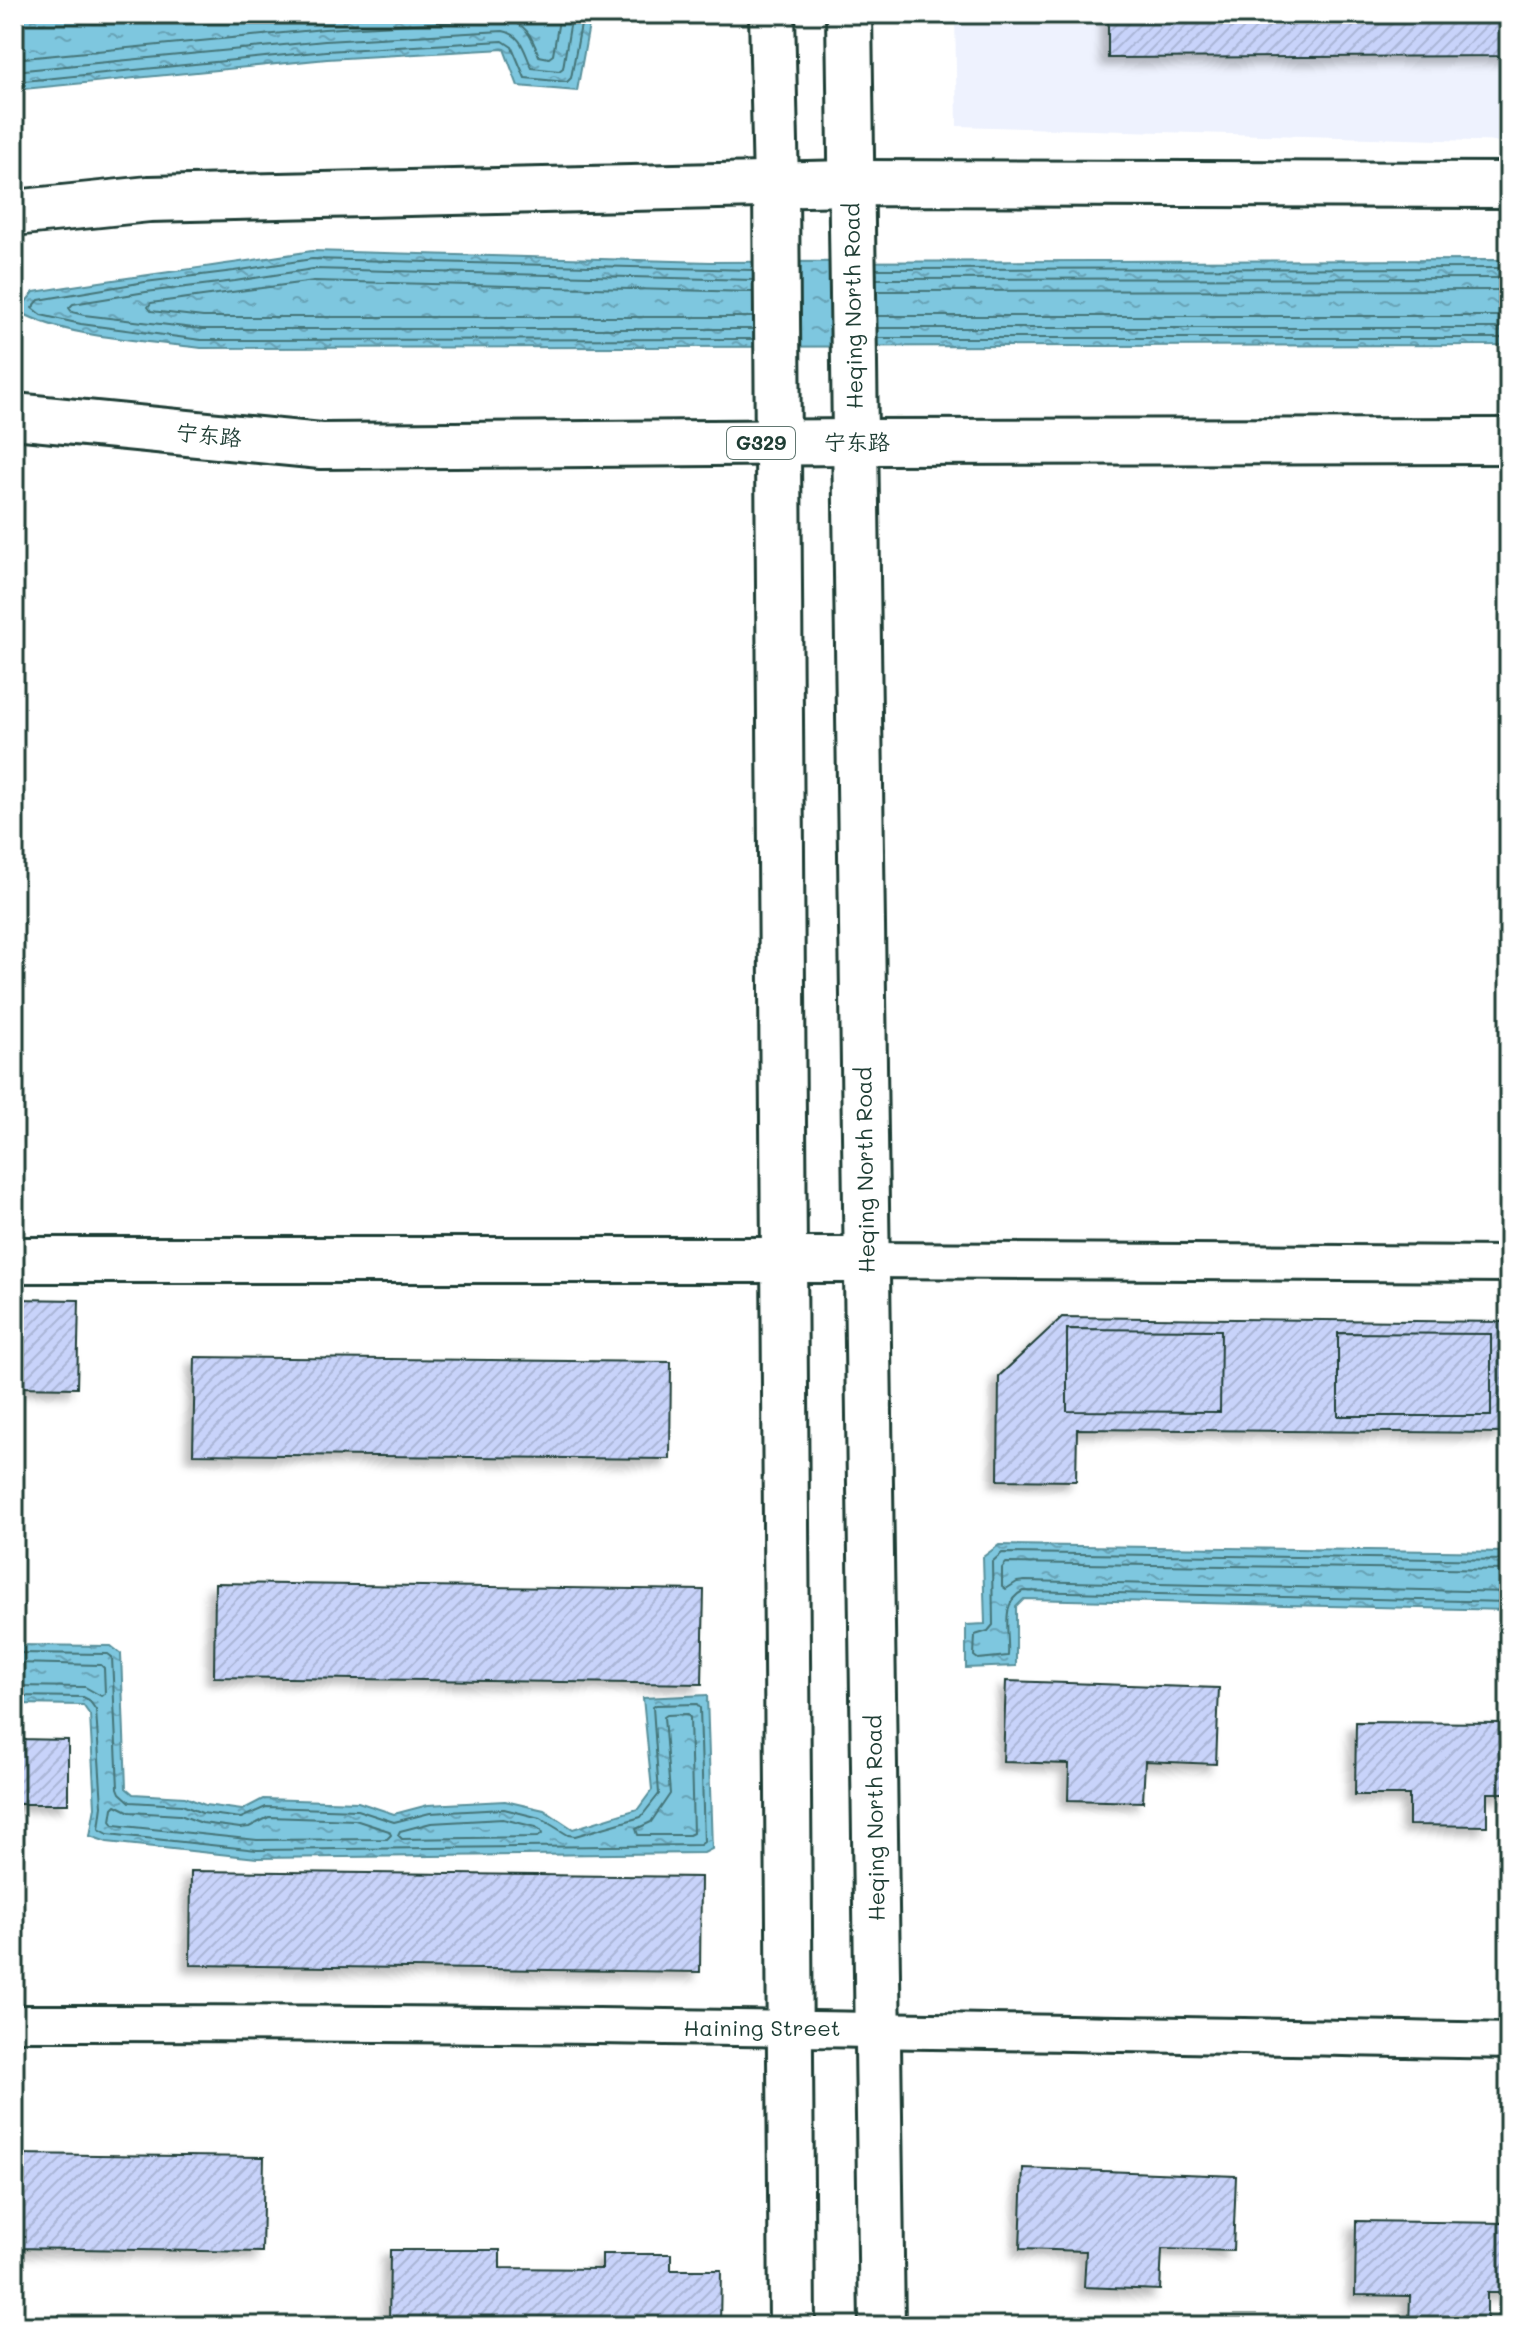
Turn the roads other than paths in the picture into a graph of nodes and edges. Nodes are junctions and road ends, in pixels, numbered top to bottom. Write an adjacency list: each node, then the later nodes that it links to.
1 (772, 14): 4 (main road)
2 (849, 14): 3 (main road, Heqing North Road)
3 (850, 183): 4 (main road); 5 (main road); 9 (main road, Heqing North Road)
4 (776, 185): 6 (main road); 10 (main road)
5 (1509, 185)
6 (14, 213)
7 (14, 416): 10 (main road, 宁东路 / G329)
8 (1509, 441): 9 (main road, 宁东路 / G329)
9 (855, 442): 10 (main road, 宁东路 / G329); 13 (main road, Heqing North Road)
10 (777, 443): 12 (main road)
11 (14, 1260): 12 (main road)
12 (783, 1260): 13 (main road); 16 (main road)
13 (866, 1260): 14 (street); 17 (main road, Heqing North Road)
14 (1509, 1264)
15 (14, 2023): 16 (street, Haining Street)
16 (789, 2029): 17 (street, Haining Street); 19 (main road)
17 (878, 2029): 18 (street, Haining Street); 20 (main road, Heqing North Road)
18 (1509, 2041)
19 (792, 2326)
20 (882, 2326)

